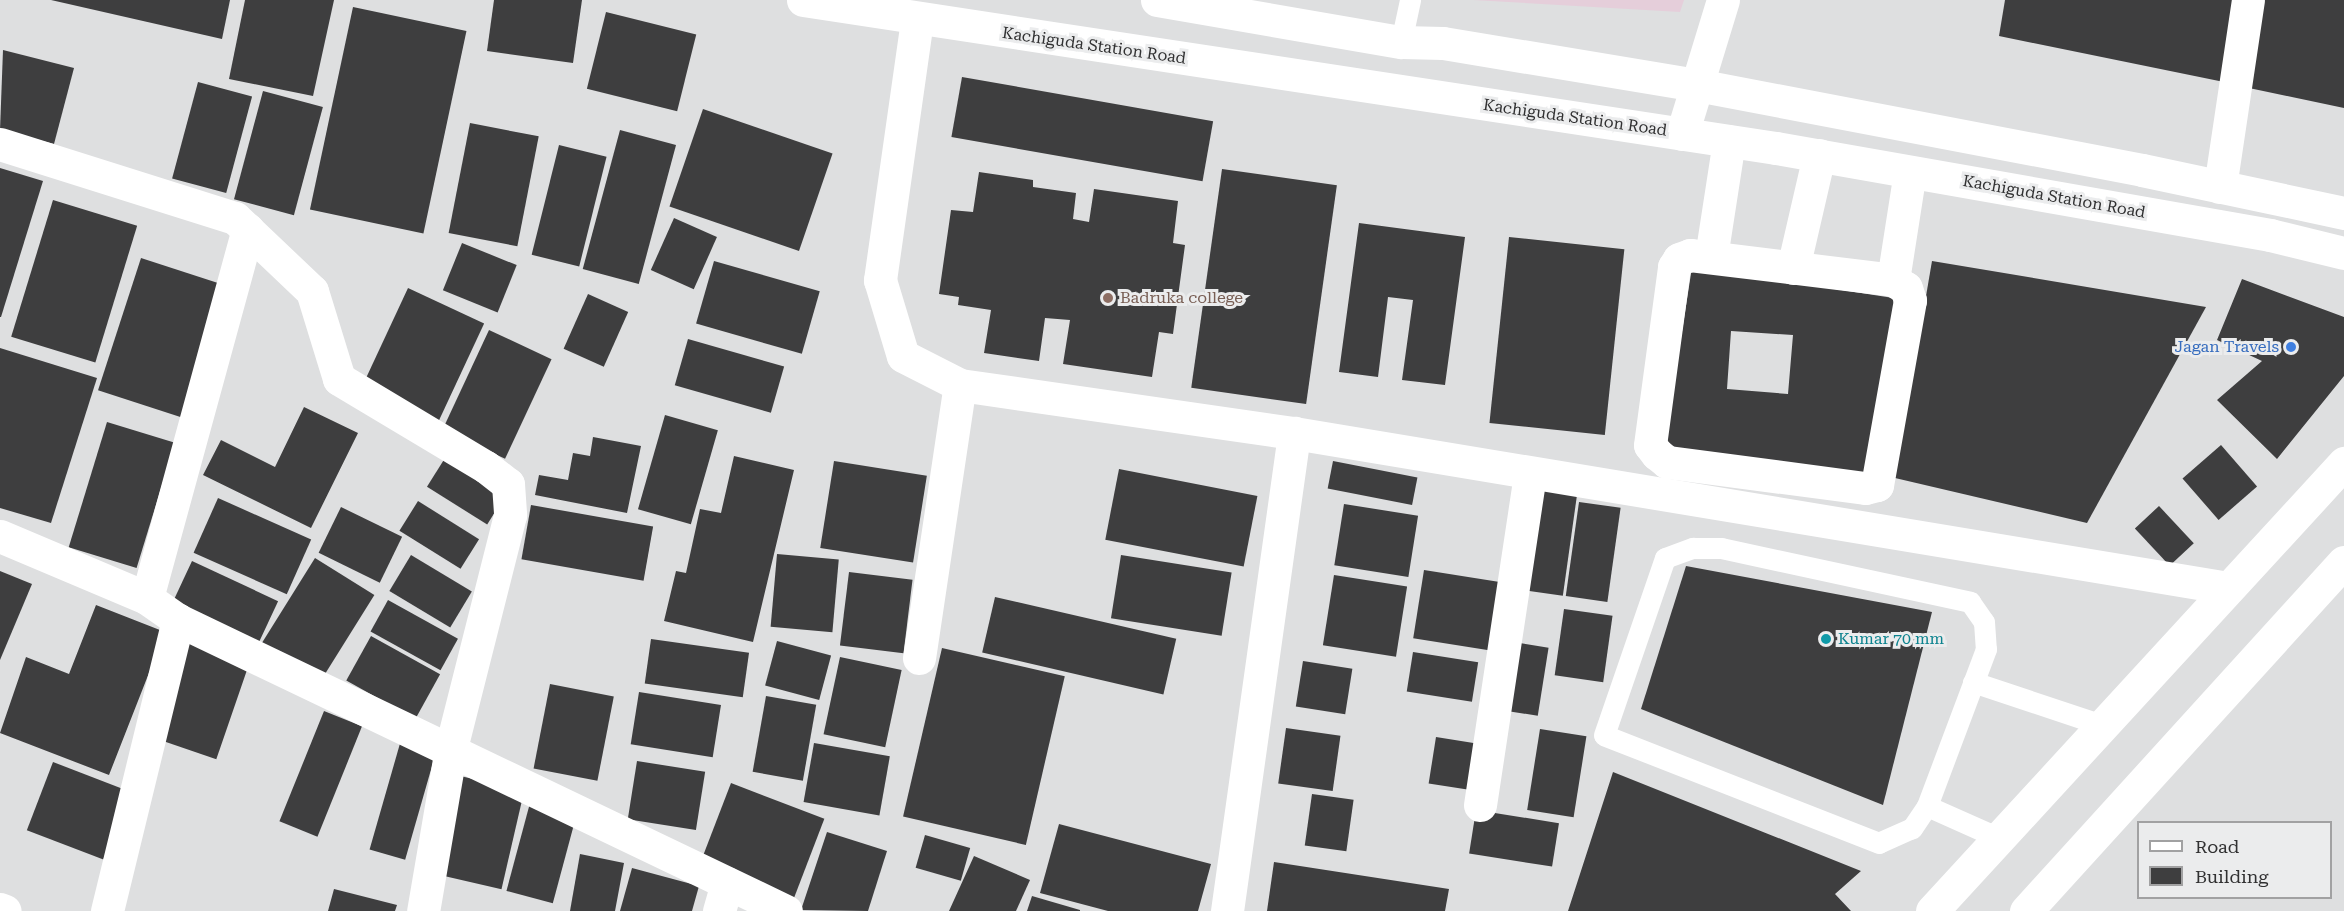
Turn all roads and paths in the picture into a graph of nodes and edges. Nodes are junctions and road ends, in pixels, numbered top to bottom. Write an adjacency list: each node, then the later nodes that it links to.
1 (803, 0): 6 (street, Kachiguda Station Road)
2 (1157, 0): 7 (street)
3 (1410, 0): 7 (lane)
4 (1723, 0): 8 (street)
5 (2248, 0): 14 (street)
6 (917, 20): 9 (street, Kachiguda Station Road); 21 (street)
7 (1401, 42): 8 (street)
8 (1697, 85): 9 (street); 14 (street)
9 (1682, 134): 10 (street, Kachiguda Station Road)
10 (1729, 141): 12 (street, Kachiguda Station Road); 18 (street)
11 (0, 144): 16 (street)
12 (1819, 156): 13 (street, Kachiguda Station Road); 19 (street)
13 (1910, 172): 17 (street, Kachiguda Station Road); 20 (street)
14 (2220, 187): 15 (street)
15 (2344, 213)
16 (248, 230): 28 (street); 33 (street)
17 (2344, 253)
18 (1711, 257): 19 (street); 20 (street)
19 (1793, 268): 20 (street)
20 (1893, 280)
21 (960, 385): 22 (street); 30 (street)
22 (1294, 433): 24 (street); 43 (street)
23 (2344, 463): 27 (street)
24 (1530, 473): 27 (street); 34 (street)
25 (0, 536): 28 (street)
26 (2344, 562): 45 (street)
27 (2228, 588): 32 (street)
28 (147, 598): 29 (street)
29 (178, 620): 33 (street); 40 (street)
30 (919, 658)
31 (1973, 682): 32 (lane); 35 (lane); 35 (lane)
32 (2102, 725): 36 (street)
33 (451, 748): 37 (street); 41 (street)
34 (1480, 805)
35 (1927, 806): 36 (lane)
36 (1999, 838): 44 (street)
37 (723, 897): 42 (street)
38 (0, 909): 39 (street)
39 (5, 911)
40 (107, 911)
41 (423, 911)
42 (786, 911)
43 (1227, 911)
44 (1932, 911)
45 (2026, 911)

